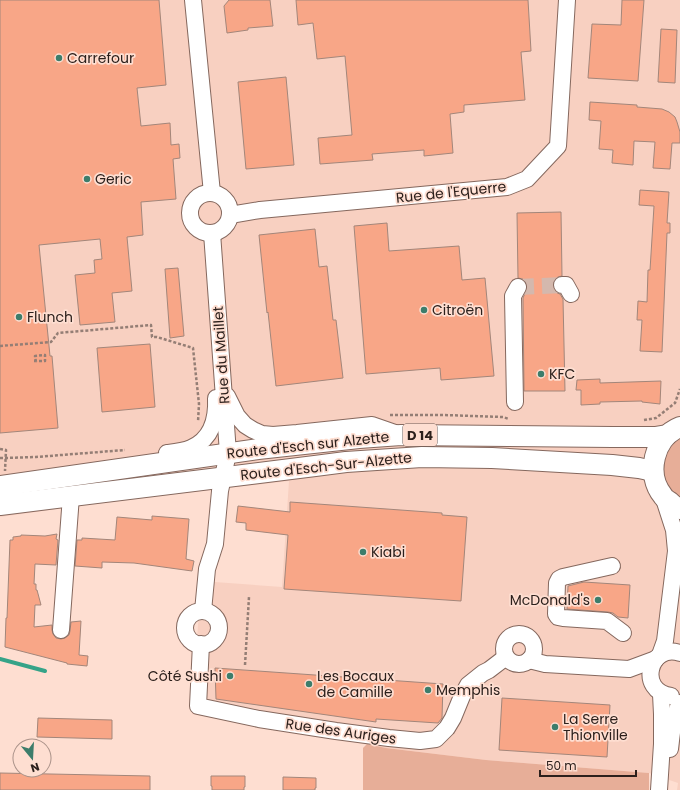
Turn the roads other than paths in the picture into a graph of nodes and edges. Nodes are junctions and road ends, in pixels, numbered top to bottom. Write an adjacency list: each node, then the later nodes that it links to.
1 (193, 0): 3 (street)
2 (567, 0): 4 (street, Rue de l'Equerre)
3 (212, 193): 4 (street); 5 (street)
4 (230, 215): 5 (street)
5 (212, 233): 7 (street, Rue du Maillet)
6 (518, 287): 9 (street)
7 (220, 349): 8 (street, Rue du Maillet); 14 (street)
8 (223, 389): 11 (street); 12 (street, Rue du Maillet)
9 (515, 402)
10 (673, 431): 11 (main road, Route d'Esch sur Alzette / D 14); 13 (main road)
11 (401, 435): 12 (main road, Route d'Esch sur Alzette / D 14)
12 (228, 453): 14 (main road, Route d'Esch sur Alzette / D 14); 15 (street, Rue du Maillet)
13 (653, 471): 15 (main road, Route d'Esch-Sur-Alzette / D 14); 18 (main road)
14 (88, 473): 16 (main road, Route d'Esch sur Alzette / D 14)
15 (223, 477): 17 (main road, Route d'Esch-Sur-Alzette / D 14); 22 (street)
16 (3, 486)
17 (71, 496): 19 (main road, Route d'Esch-Sur-Alzette / D 14); 23 (street)
18 (662, 496): 20 (main road); 28 (street)
19 (0, 505)
20 (680, 509)
21 (612, 566): 24 (street)
22 (203, 611): 25 (street); 25 (street)
23 (61, 630)
24 (623, 633)
25 (200, 644): 27 (street, Rue des Auriges)
26 (680, 653): 28 (street)
27 (506, 657): 29 (street); 29 (street)
28 (658, 657): 30 (street); 31 (street)
29 (529, 660): 30 (street)
30 (629, 669): 31 (street)
31 (656, 688): 32 (street); 34 (street)
32 (680, 695)
33 (680, 702): 35 (street)
34 (659, 790)
35 (666, 790)

